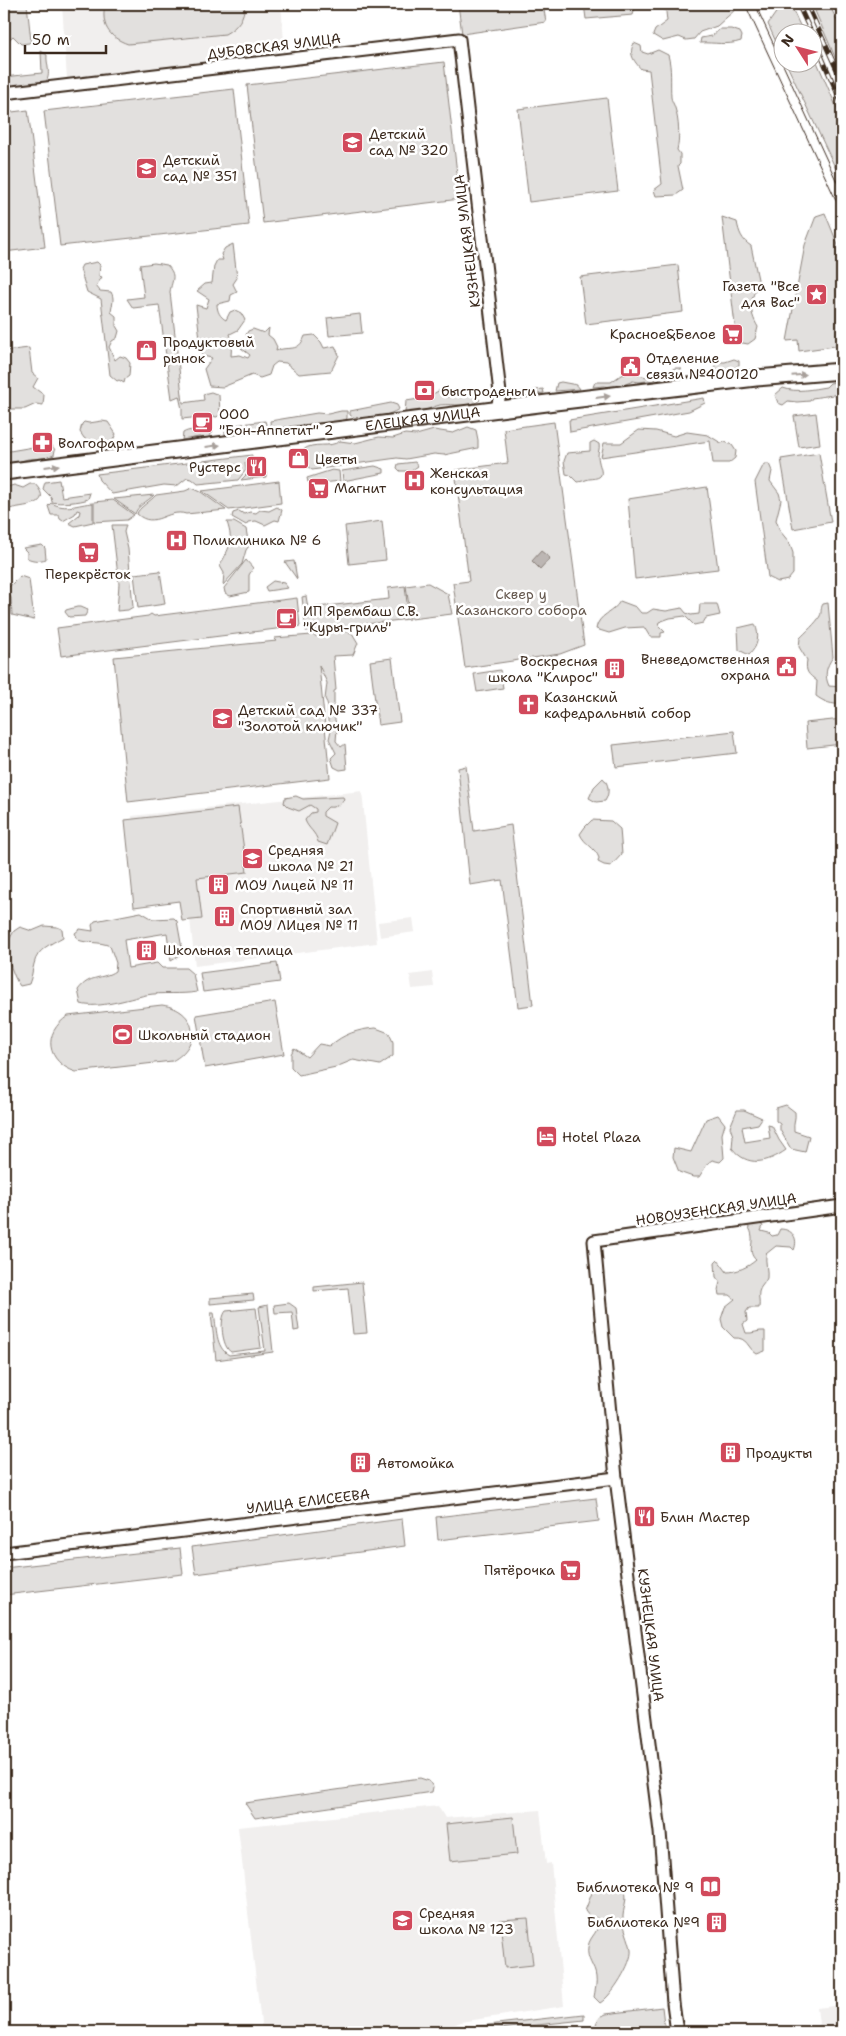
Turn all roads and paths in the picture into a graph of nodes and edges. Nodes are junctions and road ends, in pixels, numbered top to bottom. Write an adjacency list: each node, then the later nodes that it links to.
1 (459, 39): 2 (street, ДУБОВСКАЯ УЛИЦА); 4 (street, КУЗНЕЦКАЯ УЛИЦА)
2 (4, 93)
3 (842, 371): 4 (main road, ЕЛЕЦКАЯ УЛИЦА, one-way to 3)
4 (497, 410): 5 (main road, ЕЛЕЦКАЯ УЛИЦА, one-way to 4)
5 (4, 472)
6 (842, 1206): 7 (street, НОВОУЗЕНСКАЯ УЛИЦА)
7 (594, 1241): 8 (street, КУЗНЕЦКАЯ УЛИЦА)
8 (616, 1478): 9 (street, УЛИЦА ЕЛИСЕЕВА); 10 (street, КУЗНЕЦКАЯ УЛИЦА)
9 (4, 1553)
10 (677, 2032)

